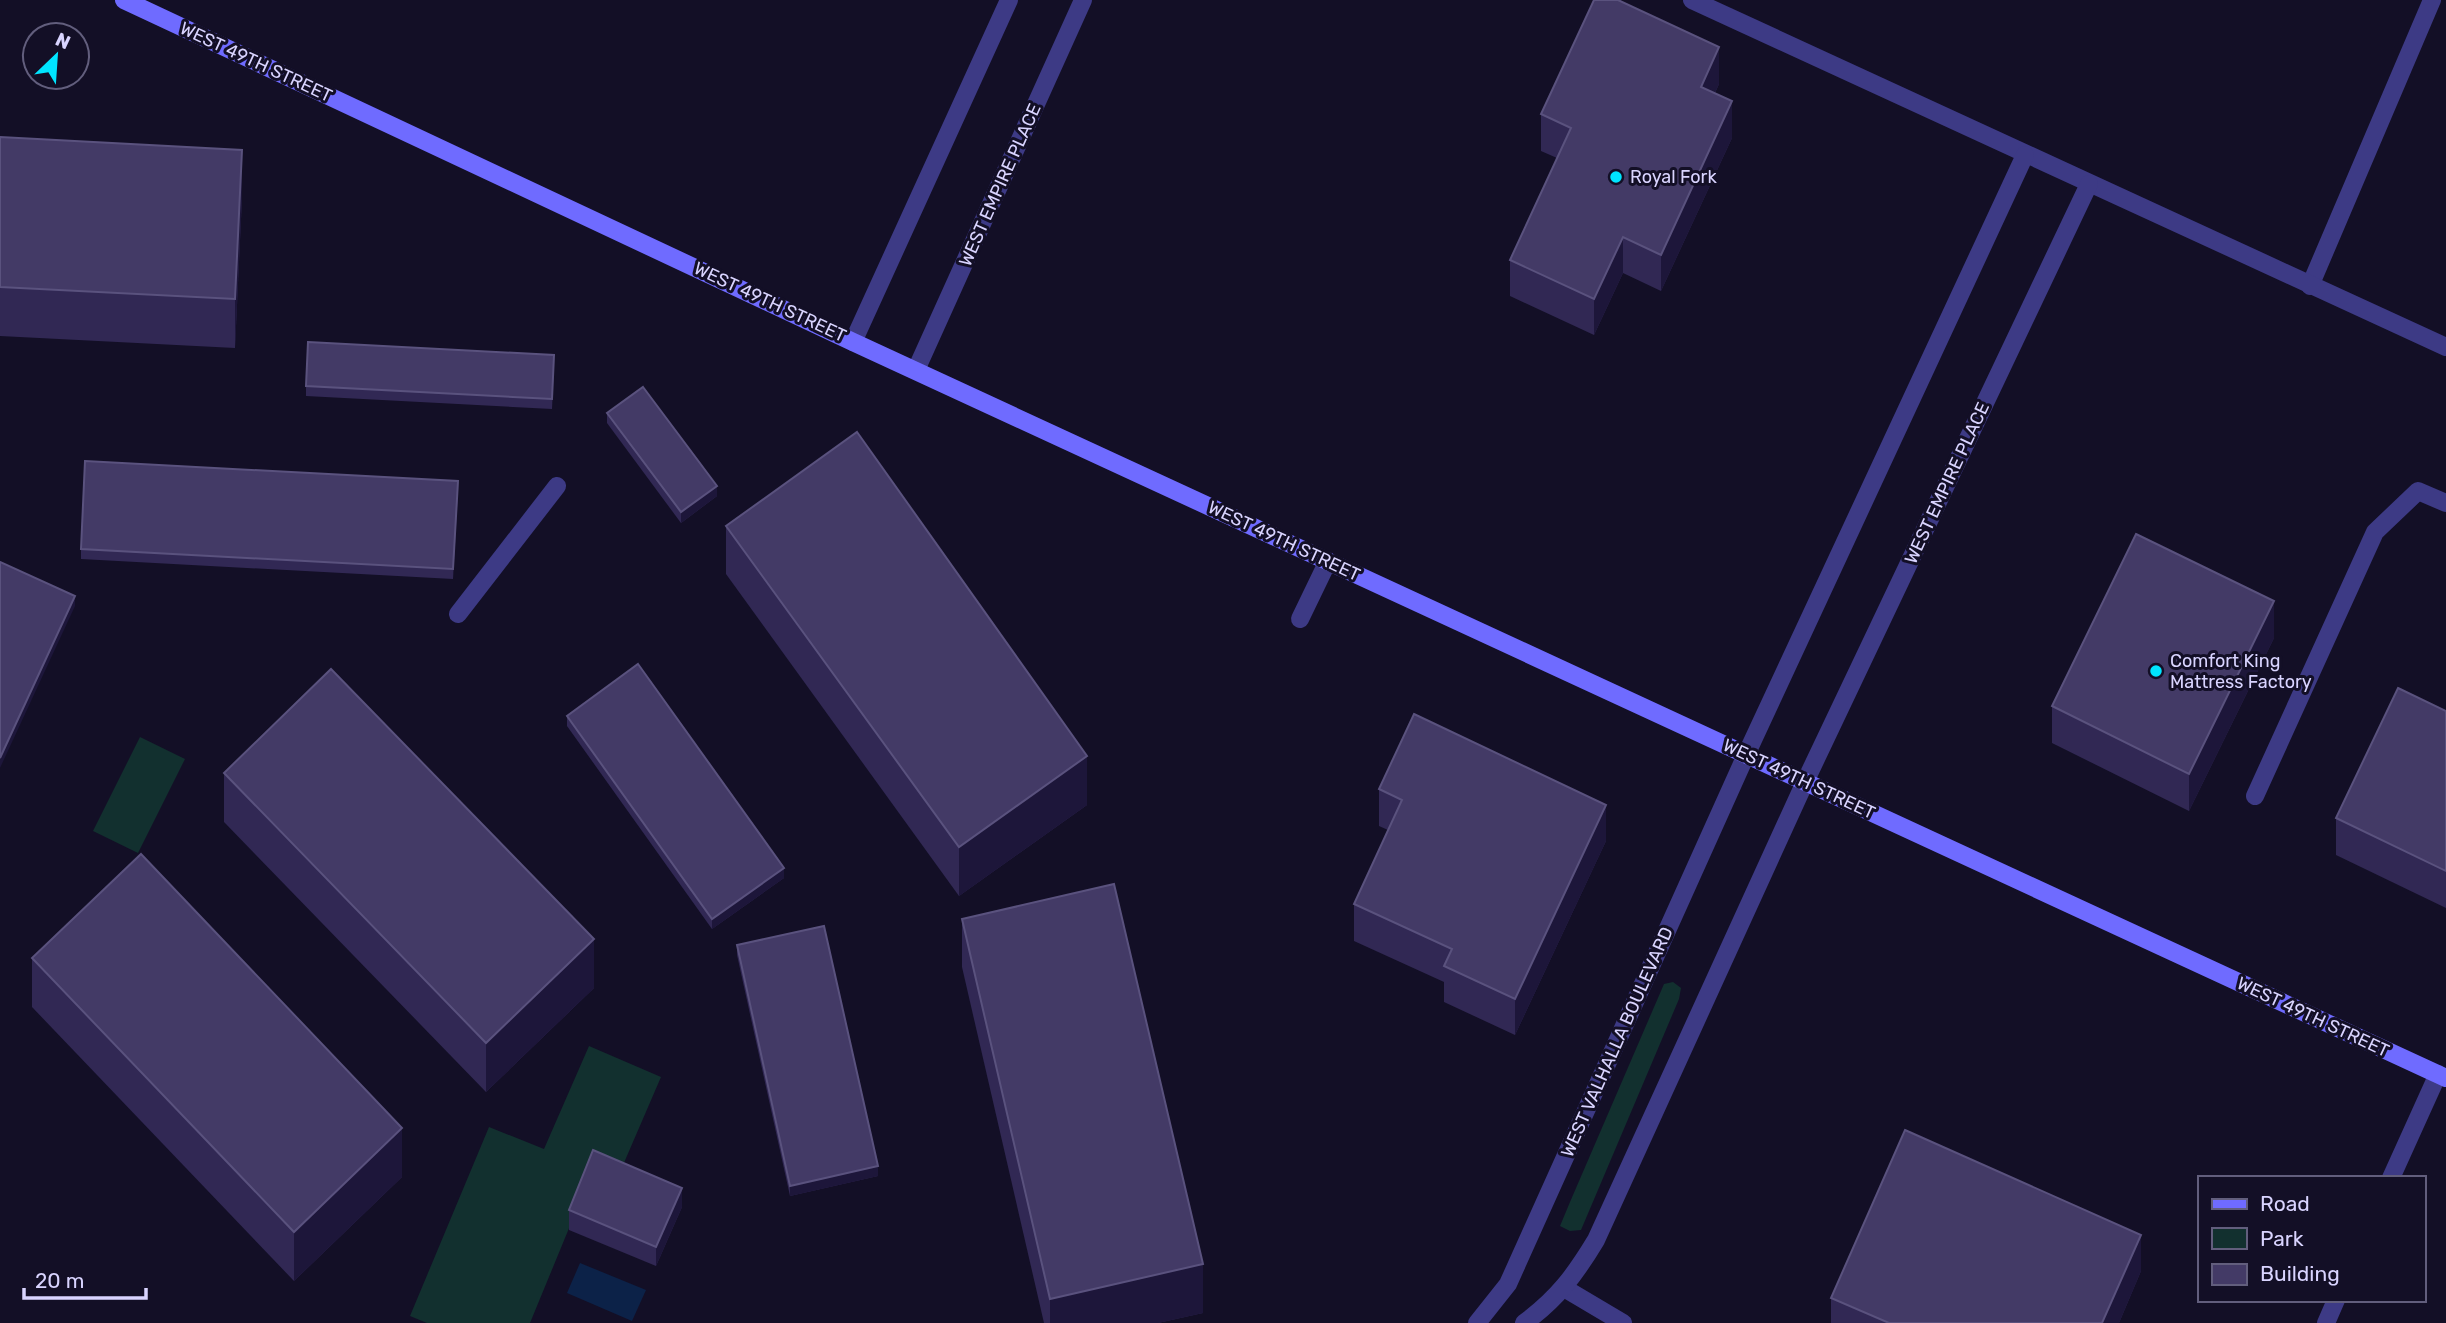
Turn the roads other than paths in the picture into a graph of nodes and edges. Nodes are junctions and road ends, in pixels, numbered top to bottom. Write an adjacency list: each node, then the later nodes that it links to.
1 (124, 0): 9 (main road, WEST 49TH STREET)
2 (1009, 0): 9 (street)
3 (1083, 0): 11 (street, WEST EMPIRE PLACE)
4 (1692, 0): 6 (street)
5 (2432, 0): 8 (street)
6 (2025, 155): 7 (street); 17 (street)
7 (2089, 184): 8 (street); 18 (street, WEST EMPIRE PLACE)
8 (2310, 286): 10 (street)
9 (853, 341): 11 (main road, WEST 49TH STREET)
10 (2446, 347)
11 (916, 370): 14 (main road, WEST 49TH STREET)
12 (557, 486): 15 (street)
13 (2446, 503): 19 (street)
14 (1328, 561): 16 (street); 17 (main road, WEST 49TH STREET)
15 (458, 614)
16 (1300, 620)
17 (1746, 755): 18 (main road, WEST 49TH STREET); 24 (street, WEST VALHALLA BOULEVARD)
18 (1805, 782): 20 (main road, WEST 49TH STREET); 22 (street)
19 (2255, 796)
20 (2442, 1076): 21 (street)
21 (2392, 1176)
22 (1564, 1288): 25 (street); 26 (street)
23 (2335, 1302): 27 (street)
24 (1477, 1323)
25 (1524, 1323)
26 (1623, 1323)
27 (2326, 1323)

